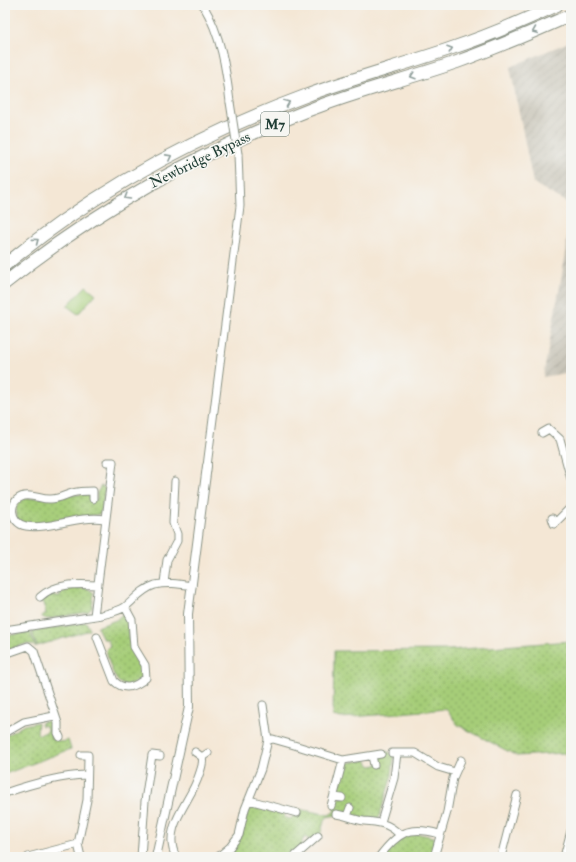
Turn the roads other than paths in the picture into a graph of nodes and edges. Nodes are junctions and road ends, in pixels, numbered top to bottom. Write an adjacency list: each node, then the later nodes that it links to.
1 (203, 5): 8 (street, bridge)
2 (557, 5): 4 (highway, Newbridge Bypass / M7, one-way to 2)
3 (571, 15): 5 (highway, Newbridge Bypass / M7, one-way to 5)
4 (5, 265)
5 (5, 283)
6 (542, 434): 9 (street)
7 (107, 462): 14 (street)
8 (207, 466): 17 (street)
9 (571, 479)
10 (175, 480): 15 (street)
11 (93, 499): 14 (street)
12 (571, 507): 13 (street)
13 (552, 518)
14 (105, 519): 16 (street)
15 (164, 583): 17 (street); 19 (street)
16 (97, 585): 18 (street); 20 (street)
17 (192, 586): 59 (street)
18 (40, 597)
19 (125, 607): 20 (street); 22 (street)
20 (94, 616): 21 (street)
21 (5, 630)
22 (97, 636)
23 (5, 654): 25 (street)
24 (263, 705): 28 (street)
25 (54, 716): 26 (street); 27 (street)
26 (5, 733)
27 (57, 735)
28 (268, 740): 34 (street); 43 (street)
29 (195, 752): 60 (street)
30 (381, 754): 33 (street)
31 (81, 755): 38 (street)
32 (160, 756): 58 (street)
33 (372, 756): 34 (street); 36 (street)
34 (343, 760): 41 (street)
35 (461, 760): 37 (street)
36 (374, 765)
37 (455, 772): 49 (street); 52 (street)
38 (86, 776): 39 (street); 54 (street)
39 (5, 793)
40 (517, 795): 66 (street)
41 (334, 796): 42 (street); 44 (street)
42 (342, 798)
43 (249, 800): 46 (street); 55 (street)
44 (331, 806)
45 (350, 808): 48 (street)
46 (291, 814)
47 (336, 814): 48 (street)
48 (348, 816): 49 (street)
49 (381, 822): 51 (street)
50 (571, 831): 67 (street)
51 (399, 834): 52 (street); 64 (street)
52 (439, 834): 65 (street)
53 (318, 836): 63 (street)
54 (78, 844): 56 (street); 57 (street)
55 (227, 850): 61 (street); 62 (street)
56 (28, 857)
57 (81, 857)
58 (141, 857)
59 (156, 857)
60 (176, 857)
61 (218, 857)
62 (232, 857)
63 (294, 857)
64 (379, 857)
65 (434, 857)
66 (501, 857)
67 (564, 857)

